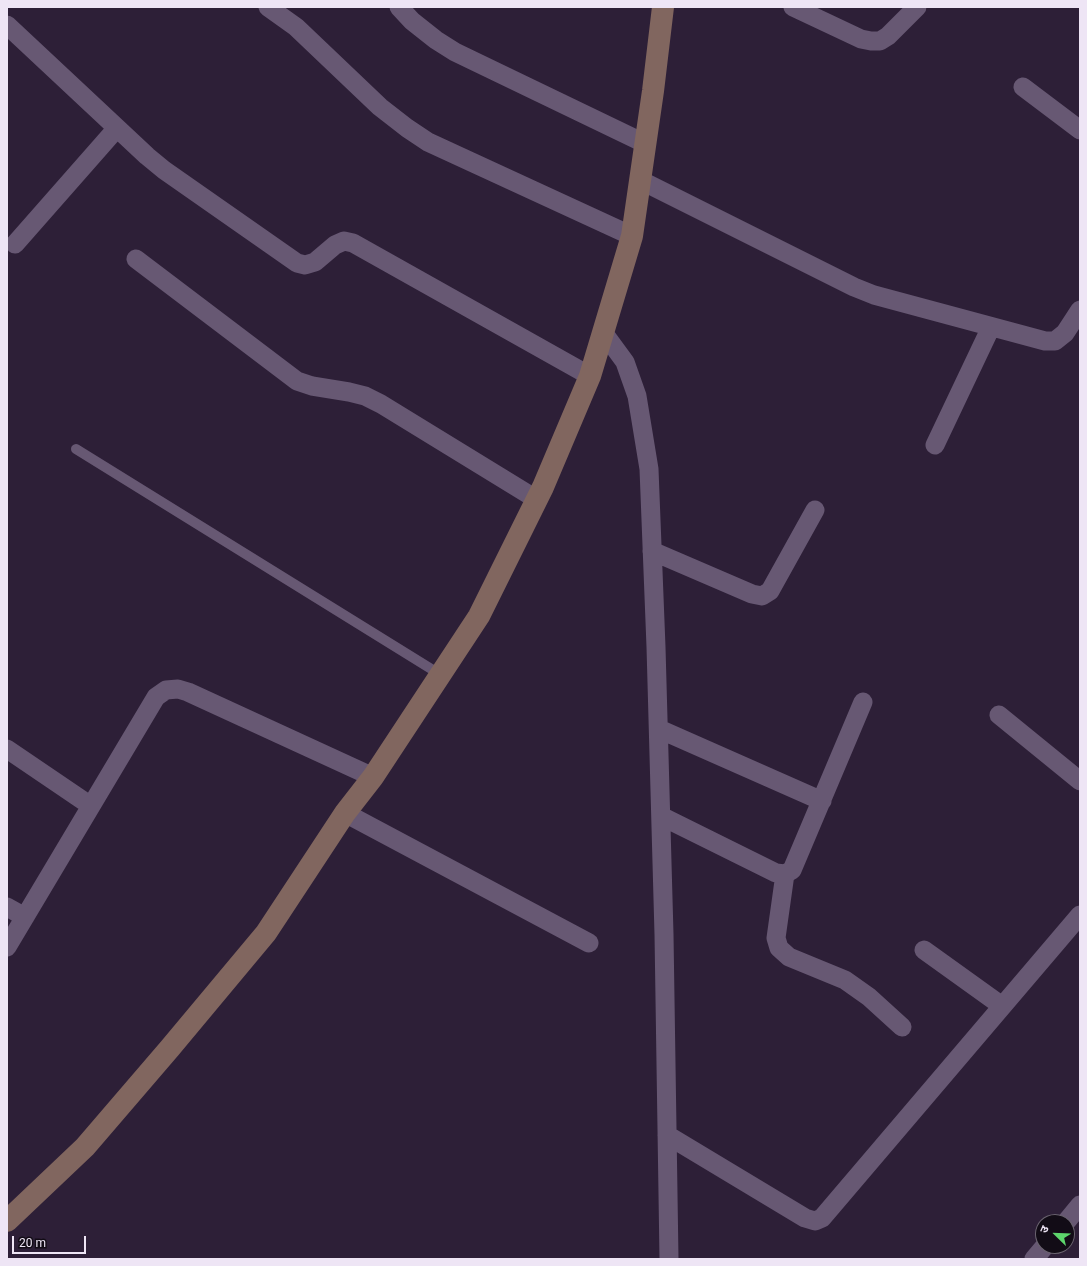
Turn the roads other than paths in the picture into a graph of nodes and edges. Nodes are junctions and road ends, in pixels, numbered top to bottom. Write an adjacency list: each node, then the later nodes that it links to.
1 (268, 7): 12 (street)
2 (399, 7): 10 (street)
3 (663, 7): 10 (street)
4 (793, 7): 5 (street)
5 (917, 7)
6 (7, 25): 8 (street)
7 (1023, 87): 9 (street)
8 (117, 128): 13 (street); 18 (street)
9 (1080, 130)
10 (646, 144): 11 (street)
11 (640, 180): 12 (street); 16 (street)
12 (632, 236): 17 (street)
13 (15, 244)
14 (136, 259): 21 (street)
15 (1080, 310): 16 (street)
16 (990, 327): 19 (street)
17 (603, 332): 18 (street); 23 (street)
18 (590, 376): 21 (street)
19 (935, 446)
20 (76, 449): 24 (lane)
21 (536, 499): 24 (street)
22 (815, 510): 23 (street)
23 (652, 551): 27 (street)
24 (441, 675): 29 (street)
25 (863, 702): 31 (street)
26 (999, 715): 30 (street)
27 (659, 729): 31 (street); 34 (street)
28 (7, 749): 32 (street)
29 (373, 777): 32 (street); 33 (street)
30 (1080, 781)
31 (822, 801): 35 (street)
32 (92, 806): 38 (street)
33 (345, 813): 39 (street); 47 (street)
34 (661, 816): 35 (street); 44 (street)
35 (785, 874): 43 (street)
36 (7, 907): 38 (street)
37 (1080, 915): 42 (street)
38 (25, 917): 40 (street)
39 (590, 943)
40 (7, 947)
41 (924, 950): 42 (street)
42 (1002, 1006): 44 (street)
43 (902, 1027)
44 (667, 1135): 48 (street)
45 (1080, 1205): 46 (street)
46 (1073, 1214)
47 (7, 1221)
48 (669, 1259)

